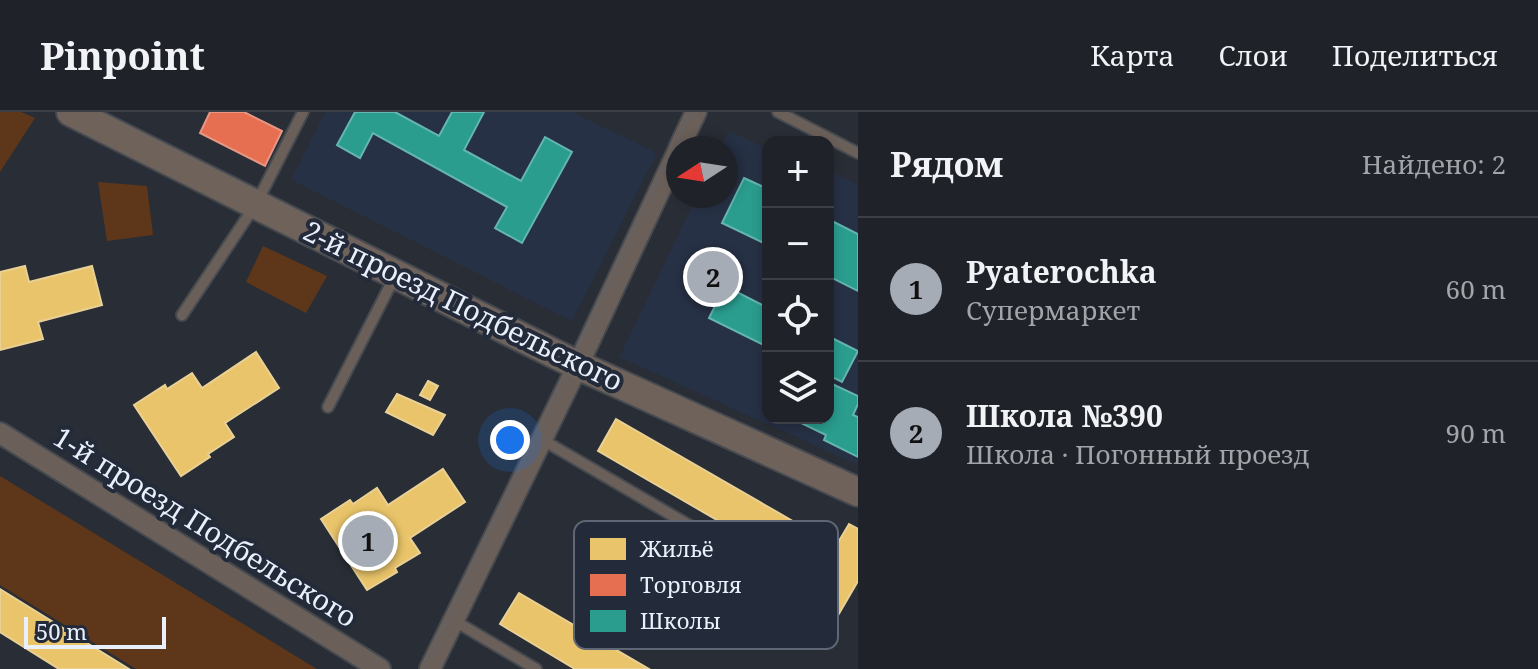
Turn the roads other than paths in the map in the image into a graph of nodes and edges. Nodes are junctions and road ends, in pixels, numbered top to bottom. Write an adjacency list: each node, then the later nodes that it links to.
1 (303, 112): 8 (lane)
2 (696, 112): 5 (street)
3 (778, 112): 6 (lane)
4 (89, 115): 8 (street, 2-й проезд Подбельского)
5 (685, 136)
6 (858, 153)
7 (666, 177): 11 (street)
8 (256, 204): 9 (street, 2-й проезд Подбельского); 10 (lane)
9 (396, 274): 11 (street, 2-й проезд Подбельского); 12 (lane)
10 (182, 315)
11 (578, 365): 14 (street); 15 (street, 2-й проезд Подбельского)
12 (328, 407)
13 (0, 433): 18 (street, 1-й проезд Подбельского)
14 (541, 439): 16 (lane); 17 (street)
15 (858, 492)
16 (682, 521)
17 (453, 620): 19 (street); 20 (lane)
18 (380, 669)
19 (430, 669)
20 (536, 669)

